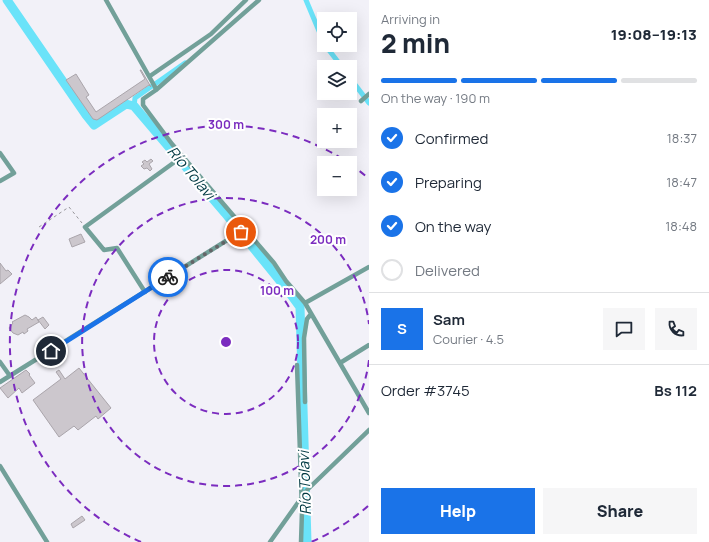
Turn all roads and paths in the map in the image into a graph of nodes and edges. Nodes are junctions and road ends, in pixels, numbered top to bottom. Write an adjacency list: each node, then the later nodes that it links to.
1 (106, 0): 4 (street)
2 (246, 0): 4 (street)
3 (259, 0): 5 (street)
4 (150, 76): 5 (street)
5 (155, 86): 9 (street)
6 (369, 94): 7 (street)
7 (361, 100)
8 (0, 153): 10 (street)
9 (182, 158): 12 (street); 13 (street)
10 (0, 182)
11 (39, 227): 12 (path)
12 (85, 227): 15 (street)
13 (241, 232): 15 (street); 16 (street)
14 (369, 268): 16 (street)
15 (145, 292): 22 (street)
16 (305, 303): 17 (street)
17 (311, 314): 20 (street); 24 (street)
18 (369, 345): 20 (street)
19 (0, 362): 22 (street)
20 (340, 363): 25 (street)
21 (297, 365): 28 (street)
22 (10, 376): 23 (street)
23 (0, 382)
24 (305, 402)
25 (369, 413)
26 (369, 430): 28 (street)
27 (0, 466): 29 (street)
28 (301, 496): 30 (street); 31 (street)
29 (47, 542)
30 (270, 542)
31 (301, 542)

